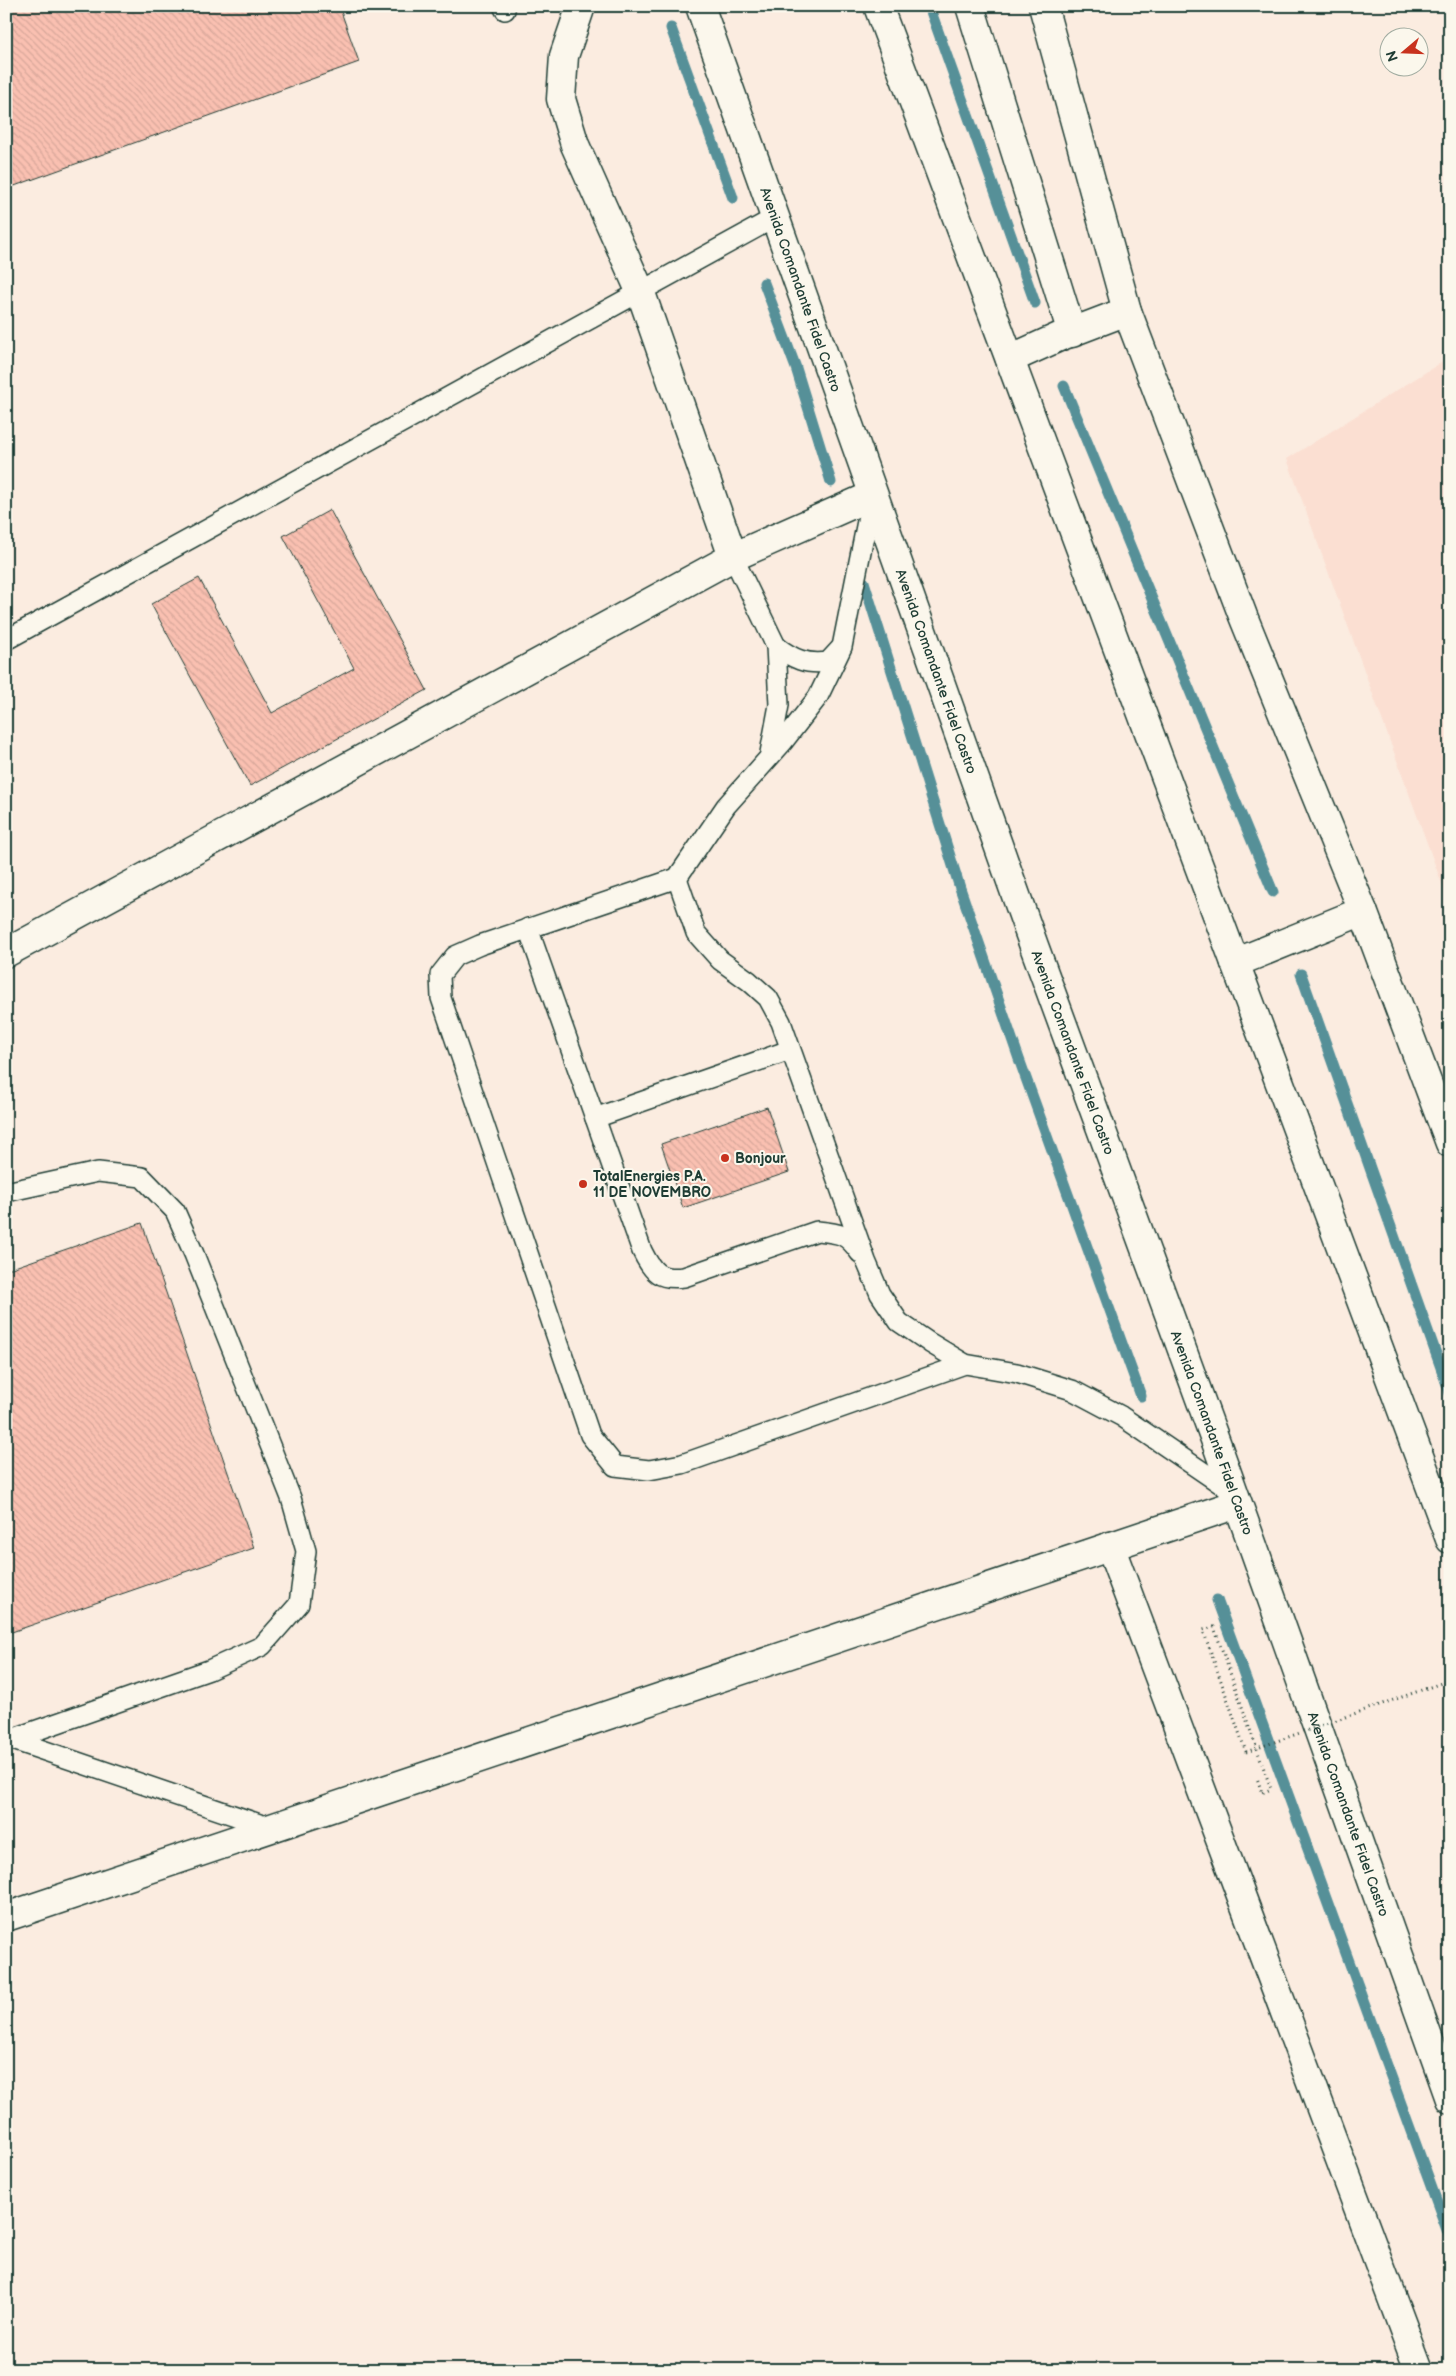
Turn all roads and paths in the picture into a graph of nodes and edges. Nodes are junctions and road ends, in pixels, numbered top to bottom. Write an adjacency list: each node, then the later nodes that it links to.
1 (581, 6): 7 (main road)
2 (700, 6): 6 (main road, Avenida Comandante Fidel Castro)
3 (878, 6): 10 (main road)
4 (970, 6): 9 (main road)
5 (1043, 6): 8 (main road)
6 (776, 217): 7 (lane); 11 (main road, Avenida Comandante Fidel Castro)
7 (641, 293): 12 (main road); 13 (lane)
8 (1127, 311): 9 (main road); 18 (main road)
9 (1072, 333): 10 (main road)
10 (1010, 360): 21 (main road)
11 (872, 495): 12 (main road); 15 (lane); 29 (main road, Avenida Comandante Fidel Castro)
12 (733, 557): 14 (lane); 20 (main road)
13 (6, 640)
14 (776, 646): 15 (lane); 16 (lane)
15 (842, 647): 16 (lane)
16 (769, 757): 17 (lane)
17 (677, 878): 19 (lane); 22 (lane)
18 (1363, 911): 21 (main road); 24 (main road)
19 (528, 928): 23 (lane); 27 (lane)
20 (6, 953)
21 (1235, 963): 28 (main road)
22 (790, 1050): 23 (lane); 26 (lane)
23 (595, 1118): 26 (lane)
24 (1450, 1143)
25 (6, 1192): 33 (lane)
26 (866, 1261): 27 (lane)
27 (965, 1364): 29 (lane)
28 (1442, 1493): 30 (main road)
29 (1235, 1498): 31 (main road); 37 (main road, Avenida Comandante Fidel Castro)
30 (1450, 1539)
31 (1110, 1546): 35 (main road); 38 (main road)
32 (1450, 1680): 34 (path, bridge)
33 (8, 1740): 35 (lane)
34 (1257, 1778)
35 (271, 1828): 36 (main road)
36 (6, 1917)
37 (1450, 2098)
38 (1418, 2370)

